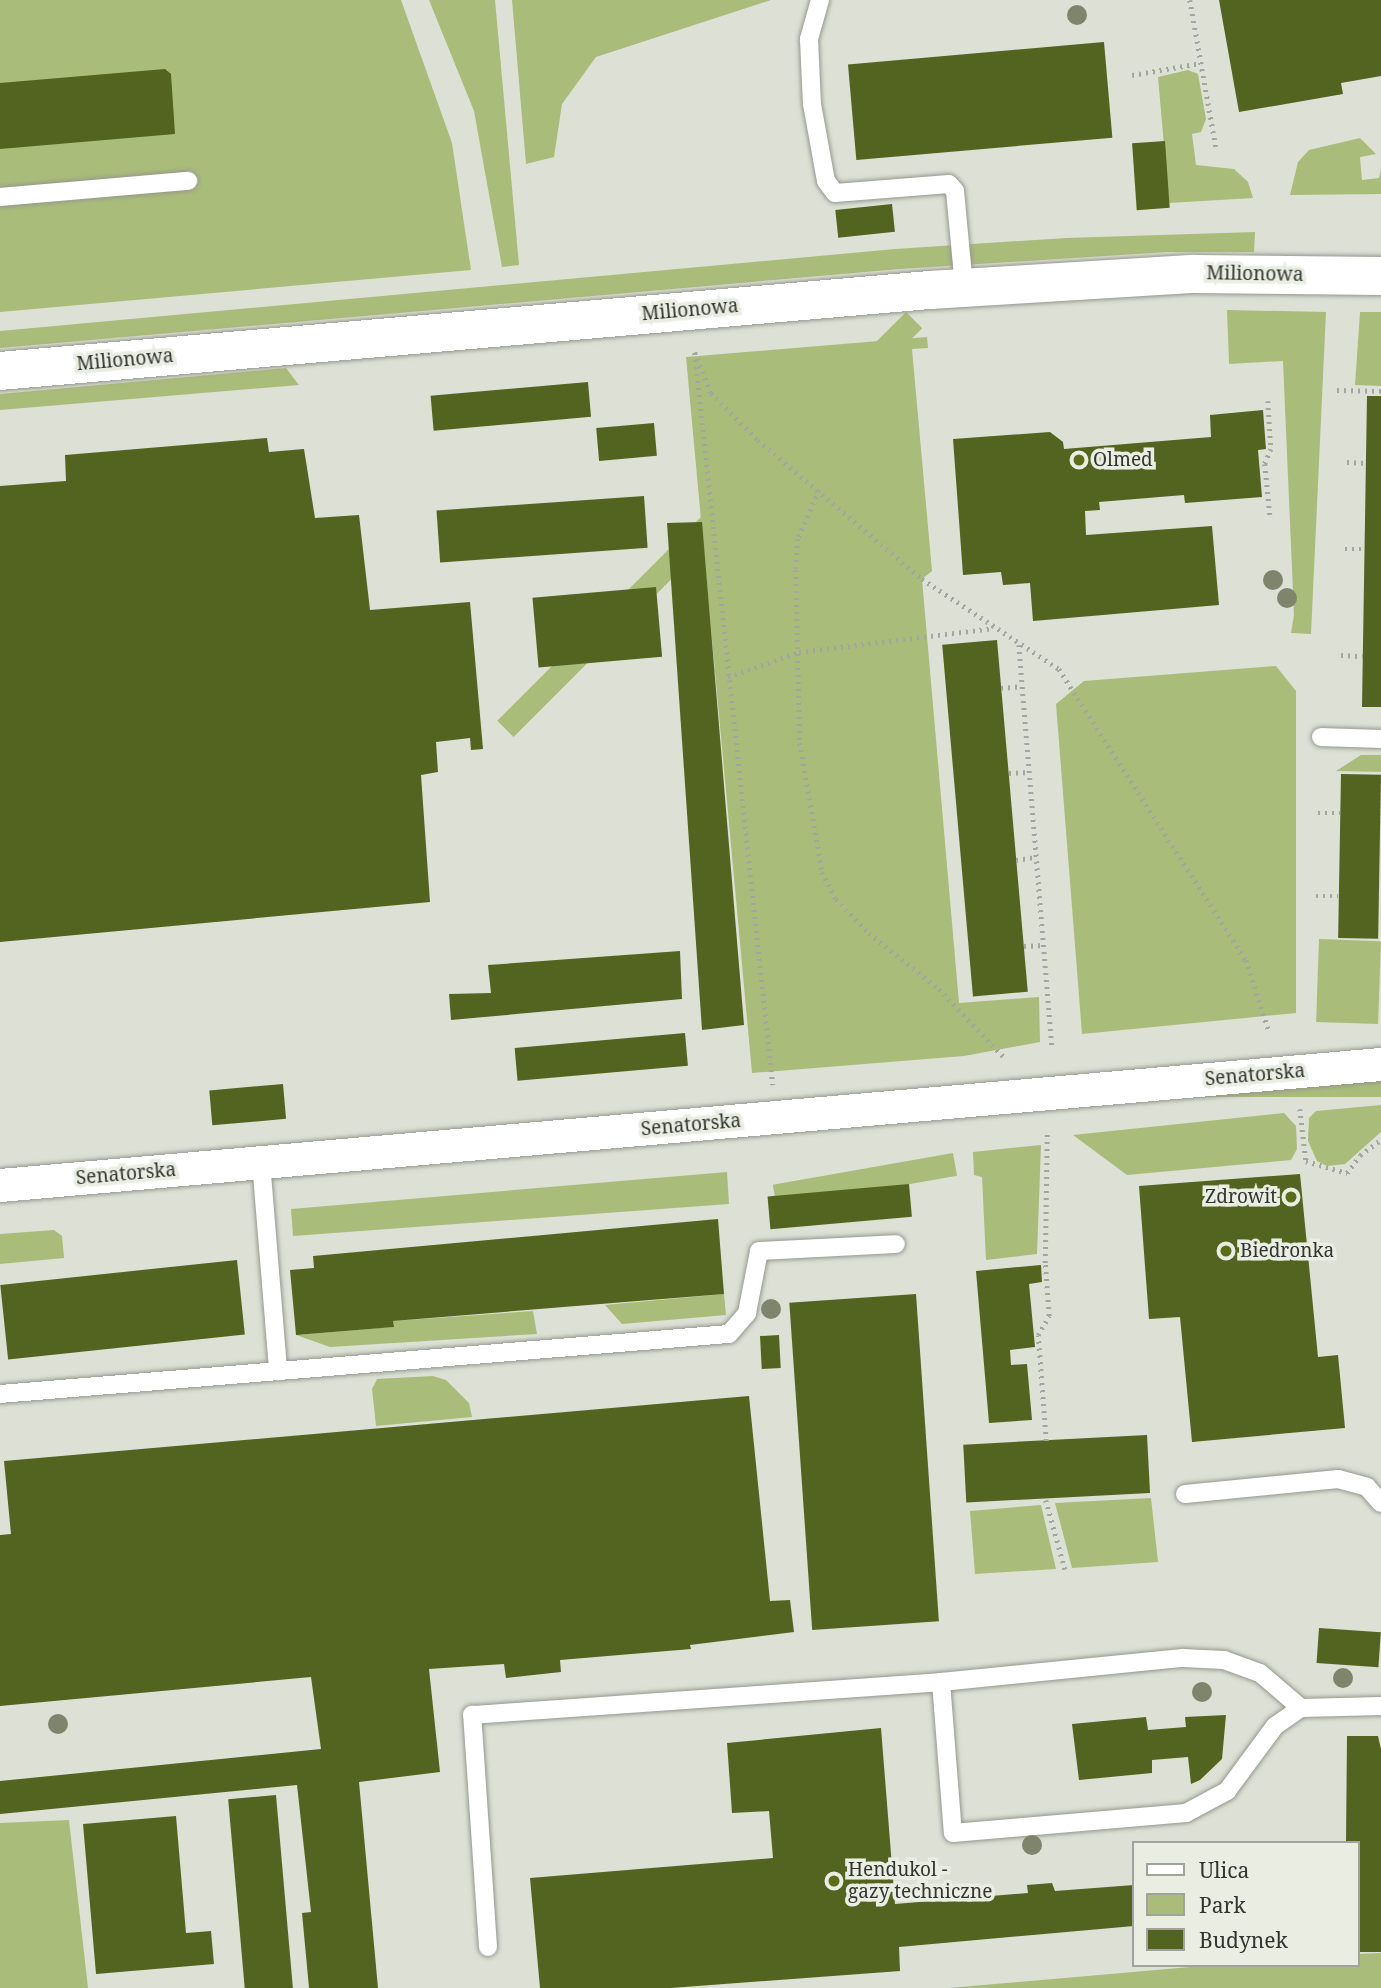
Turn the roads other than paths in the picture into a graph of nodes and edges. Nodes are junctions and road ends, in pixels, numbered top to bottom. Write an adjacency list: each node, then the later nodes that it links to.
1 (820, 0): 5 (lane)
2 (188, 181): 3 (lane)
3 (0, 197)
4 (1381, 276): 5 (street, Milionowa)
5 (964, 288): 6 (street, Milionowa)
6 (0, 371)
7 (1321, 737): 8 (lane)
8 (1381, 739)
9 (1381, 1064): 10 (street, Senatorska)
10 (261, 1162): 11 (street, Senatorska); 13 (lane)
11 (0, 1185)
12 (896, 1244): 13 (lane)
13 (278, 1371): 14 (lane)
14 (0, 1394)
15 (1185, 1494): 16 (lane)
16 (1381, 1503)
17 (941, 1682): 19 (lane); 19 (lane); 20 (lane)
18 (1381, 1706): 19 (lane)
19 (1301, 1707)
20 (488, 1947)

